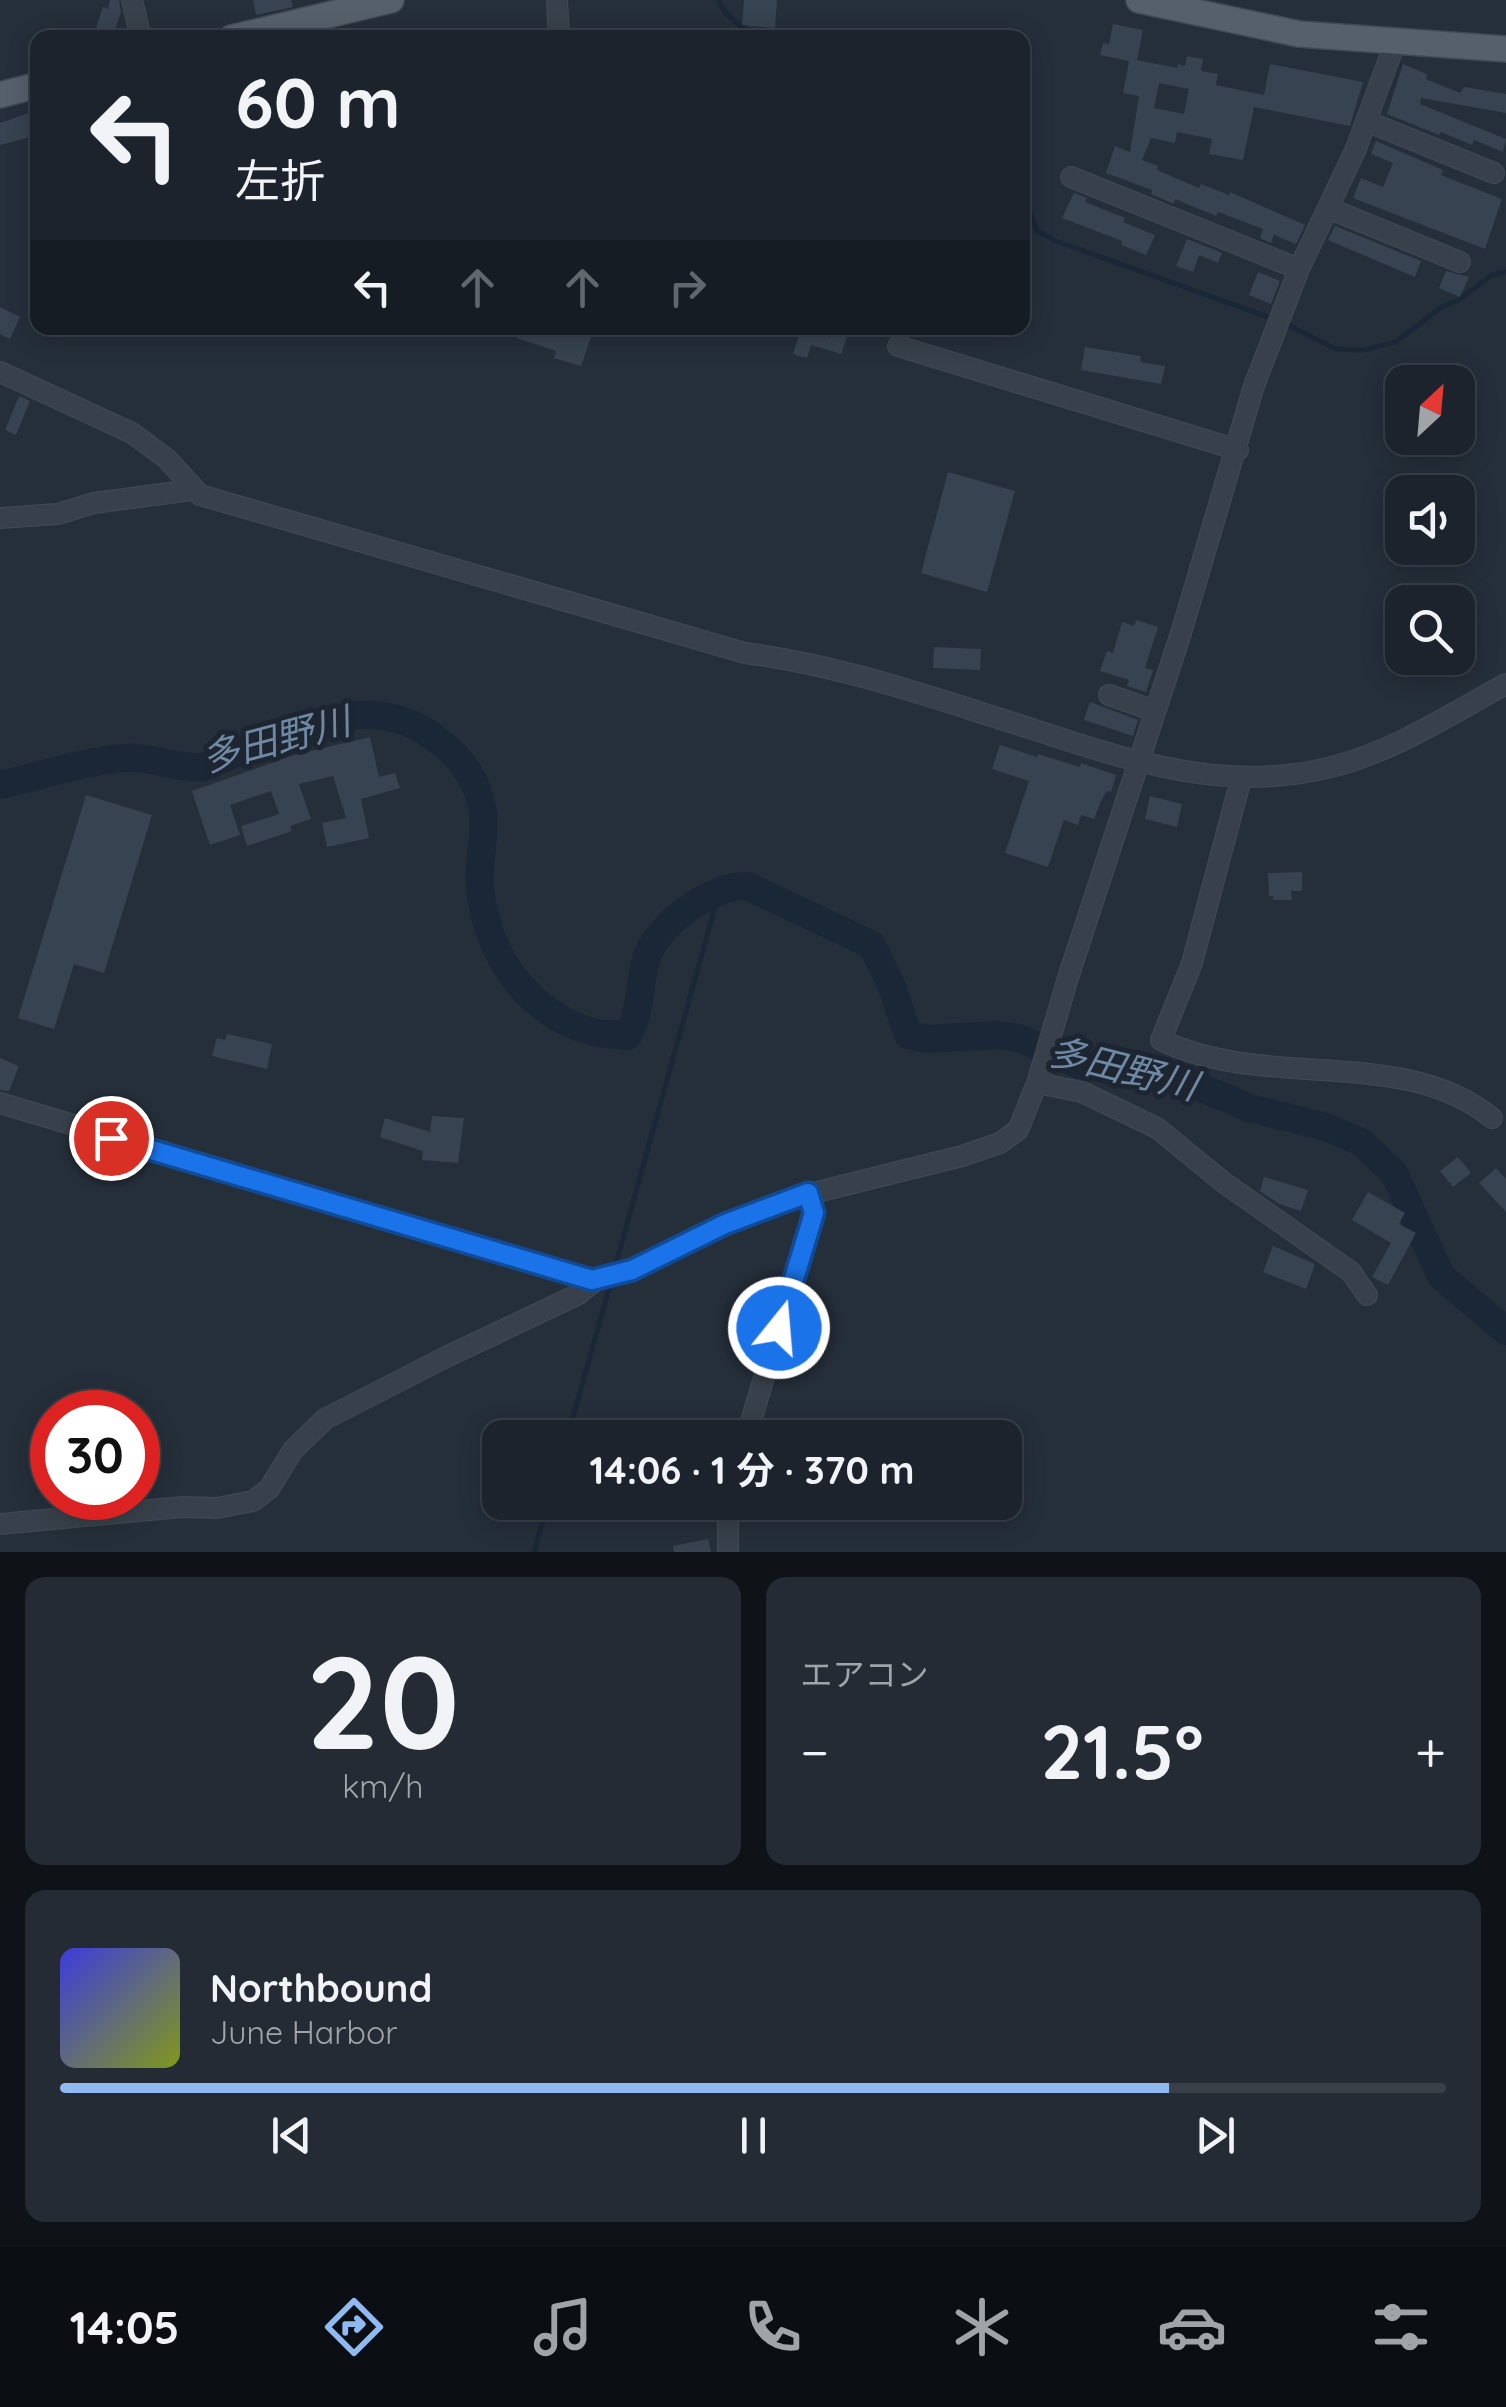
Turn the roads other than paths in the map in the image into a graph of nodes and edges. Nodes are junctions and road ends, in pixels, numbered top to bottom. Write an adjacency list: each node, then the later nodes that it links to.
1 (132, 0): 5 (street)
2 (391, 0): 6 (main road)
3 (556, 0): 7 (street)
4 (1139, 0): 8 (main road)
5 (139, 30)
6 (265, 30)
7 (558, 30)
8 (1394, 43): 9 (main road); 12 (street)
9 (1506, 48)
10 (30, 87): 11 (main road)
11 (0, 95)
12 (1366, 121): 13 (street); 15 (street)
13 (1494, 174)
14 (1071, 177): 17 (street)
15 (1328, 208): 16 (street); 17 (street)
16 (1460, 262)
17 (1299, 270): 20 (street)
18 (898, 346): 20 (street)
19 (0, 372): 21 (street)
20 (1238, 450): 25 (street)
21 (192, 490): 22 (street); 26 (street)
22 (0, 518)
23 (1506, 684): 27 (street)
24 (1109, 696): 25 (street)
25 (1156, 711): 26 (street)
26 (1138, 764): 27 (street); 28 (street)
27 (1241, 779): 30 (street)
28 (1038, 1083): 31 (street); 33 (street)
29 (0, 1103): 32 (street)
30 (1492, 1118)
31 (808, 1193): 32 (street); 34 (street)
32 (596, 1280): 36 (street)
33 (1367, 1295)
34 (751, 1420)
35 (728, 1520): 37 (street)
36 (0, 1524)
37 (728, 1552)

